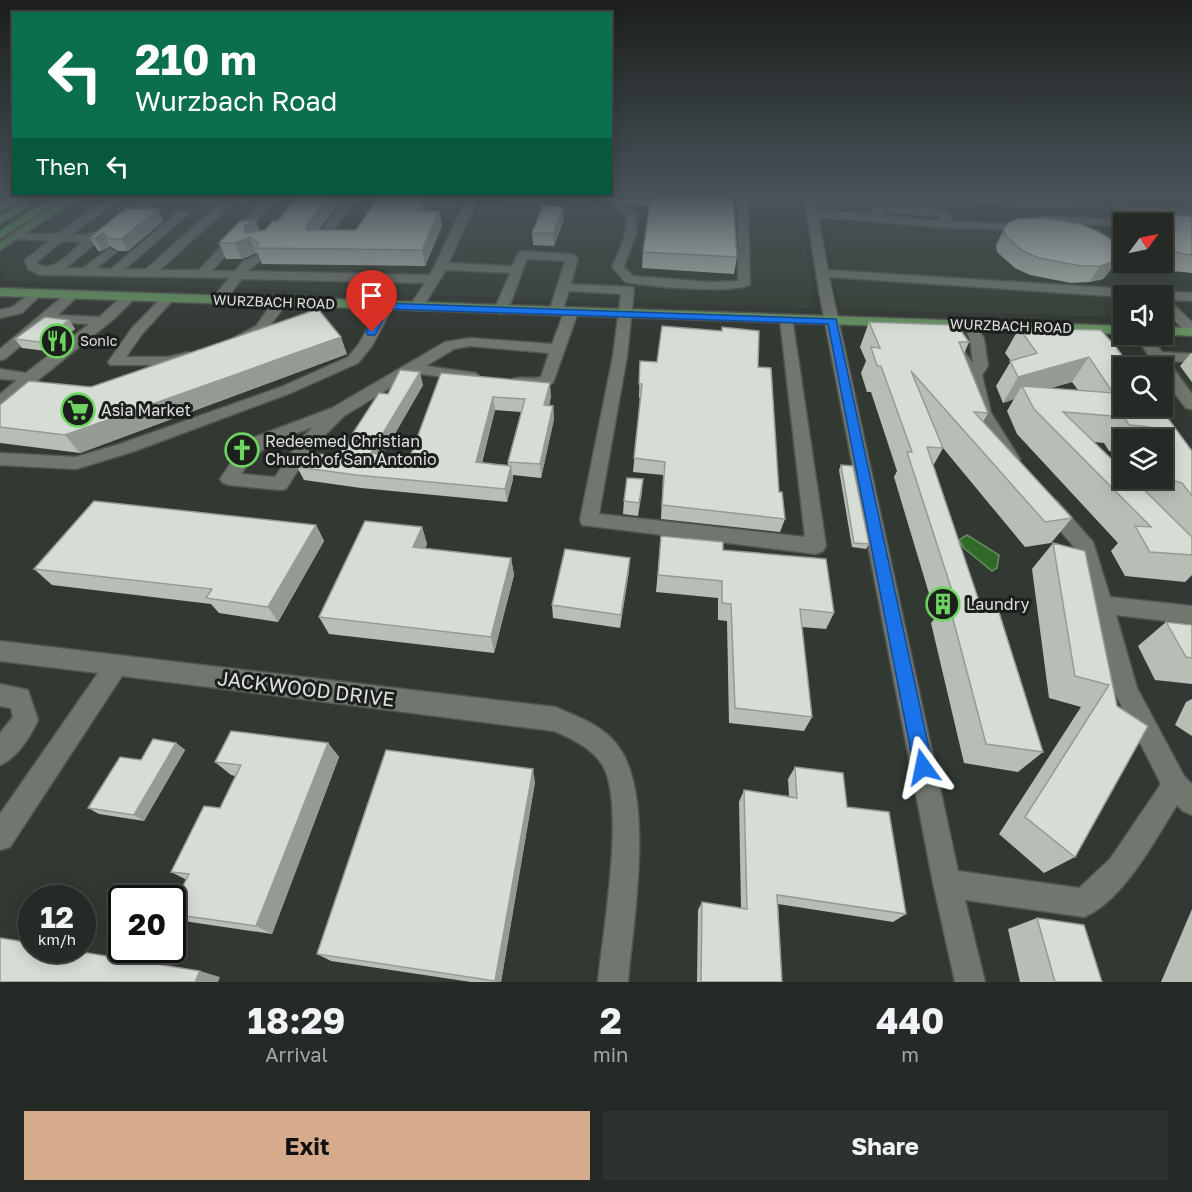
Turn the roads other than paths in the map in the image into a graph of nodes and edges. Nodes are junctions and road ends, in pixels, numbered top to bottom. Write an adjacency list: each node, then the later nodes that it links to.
1 (54, 242): 14 (street)
2 (90, 242): 14 (street)
3 (149, 242): 16 (street)
4 (183, 242): 18 (street)
5 (232, 242): 19 (street)
6 (453, 242): 12 (street)
7 (628, 242): 22 (street)
8 (744, 242): 22 (street)
9 (817, 242): 17 (street)
10 (110, 252): 15 (street)
11 (250, 261): 20 (street)
12 (442, 266): 13 (street); 21 (street)
13 (517, 270): 23 (street); 37 (street)
14 (54, 271): 15 (street)
15 (85, 272): 16 (street)
16 (113, 273): 18 (street)
17 (822, 273): 27 (street); 45 (street)
18 (148, 274): 19 (street)
19 (202, 274): 20 (street)
20 (238, 275): 21 (street); 32 (street)
21 (432, 279): 35 (street)
22 (629, 284): 23 (street); 41 (street)
23 (563, 287): 39 (street)
24 (0, 292): 25 (main road, WURZBACH ROAD)
25 (37, 293): 26 (main road, WURZBACH ROAD); 36 (street)
26 (73, 294): 28 (main road, WURZBACH ROAD); 42 (street)
27 (1113, 294)
28 (130, 297): 31 (main road, WURZBACH ROAD); 44 (street)
29 (1173, 297): 30 (street)
30 (1192, 297)
31 (169, 298): 32 (main road, WURZBACH ROAD); 55 (street)
32 (218, 300): 33 (main road, WURZBACH ROAD)
33 (280, 302): 34 (main road, WURZBACH ROAD); 53 (street)
34 (386, 306): 35 (main road, WURZBACH ROAD); 68 (street)
35 (416, 307): 37 (main road, WURZBACH ROAD)
36 (16, 310): 40 (street); 48 (street)
37 (501, 310): 39 (main road, WURZBACH ROAD)
38 (1173, 311): 50 (street)
39 (564, 312): 41 (main road, WURZBACH ROAD); 54 (street)
40 (0, 314)
41 (626, 314): 43 (main road, WURZBACH ROAD); 43 (street)
42 (46, 318): 44 (street); 56 (street)
43 (788, 320): 45 (main road, WURZBACH ROAD)
44 (102, 321): 63 (street)
45 (832, 321): 46 (main road, WURZBACH ROAD); 79 (street)
46 (941, 324): 47 (main road, WURZBACH ROAD); 61 (street)
47 (970, 325): 51 (main road, WURZBACH ROAD); 61 (street)
48 (0, 328)
49 (1173, 331): 50 (main road)
50 (1192, 331)
51 (1113, 332)
52 (1150, 345): 57 (street)
53 (227, 347)
54 (557, 349): 59 (street); 64 (street)
55 (207, 352)
56 (0, 356)
57 (1158, 356): 58 (street); 66 (street)
58 (1192, 358)
59 (409, 368): 62 (street); 67 (street)
60 (0, 374): 63 (street)
61 (975, 375): 69 (street)
62 (471, 376)
63 (27, 380): 65 (street)
64 (504, 380)
65 (0, 402)
66 (1192, 404)
67 (338, 411): 67 (street)
68 (0, 459)
69 (1024, 477)
70 (1040, 494): 71 (street)
71 (1102, 604): 72 (street); 77 (street)
72 (1192, 615)
73 (0, 651): 74 (street, JACKWOOD DRIVE)
74 (115, 667): 78 (street); 80 (street, JACKWOOD DRIVE)
75 (0, 695): 76 (street)
76 (0, 753)
77 (1184, 793): 79 (street)
78 (0, 837)
79 (947, 883): 81 (street)
80 (613, 982)
81 (970, 982)

